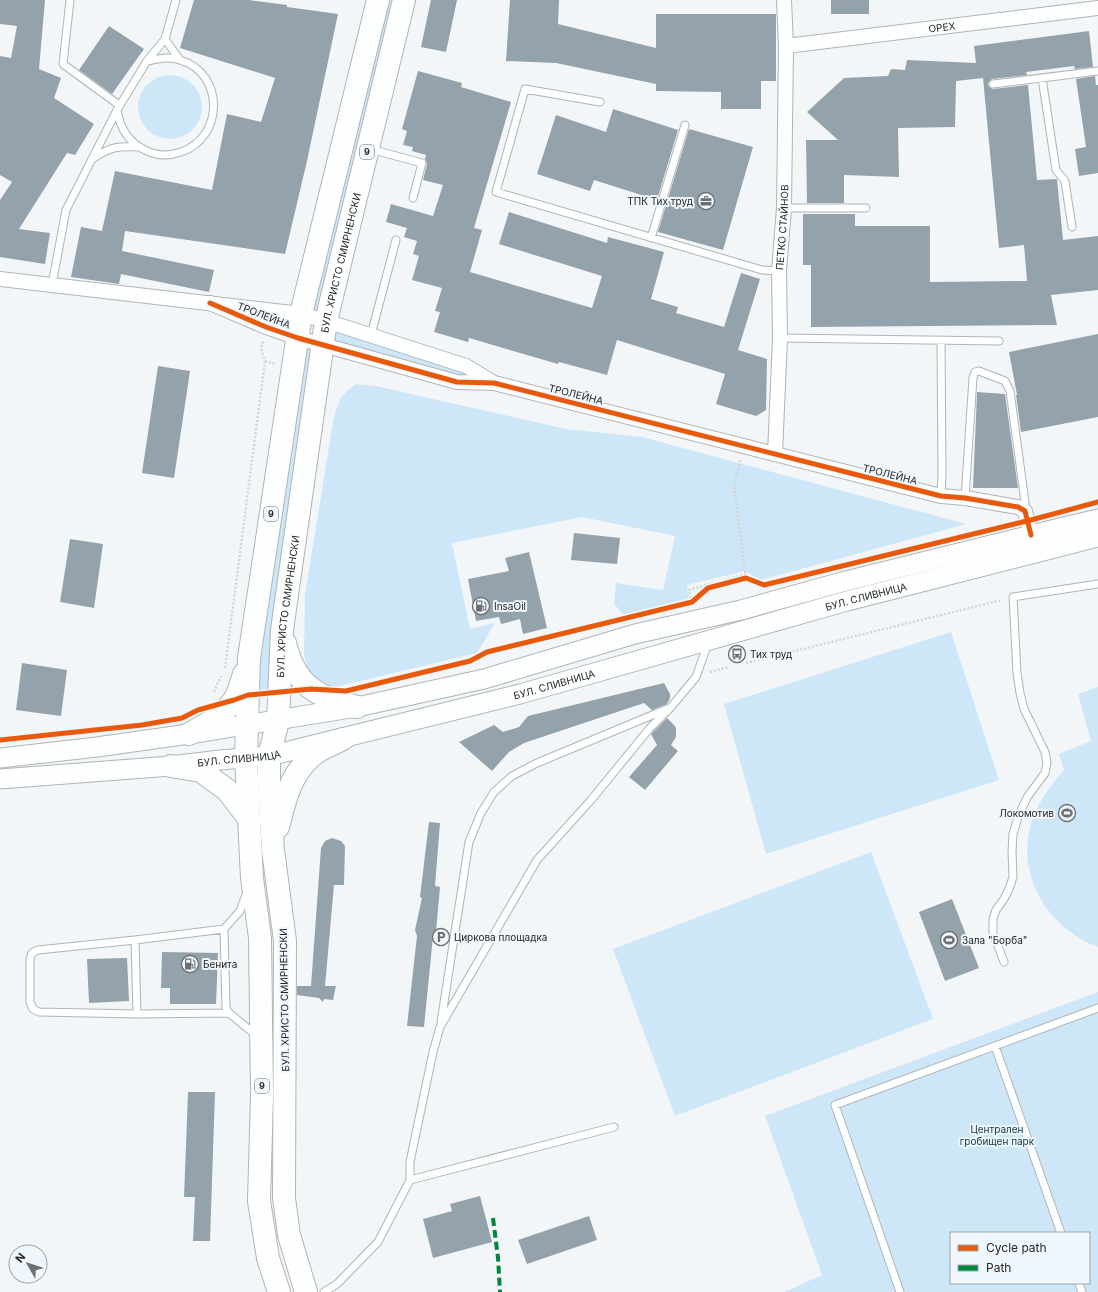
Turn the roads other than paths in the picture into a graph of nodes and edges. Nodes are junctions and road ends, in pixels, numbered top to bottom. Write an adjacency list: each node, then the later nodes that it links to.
1 (70, 0): 15 (lane)
2 (176, 0): 7 (lane)
3 (378, 0): 30 (main road, 9)
4 (404, 0): 18 (main road, БУЛ. ХРИСТО СМИРНЕНСКИ / 9)
5 (784, 0): 8 (street, ПЕТКО СТАЙНОВ)
6 (1098, 8): 8 (street, ОРЕХ)
7 (165, 39): 9 (lane); 10 (lane)
8 (786, 46): 21 (street, ПЕТКО СТАЙНОВ)
9 (180, 60): 10 (lane); 17 (lane)
10 (147, 61): 15 (lane)
11 (1098, 71): 12 (lane)
12 (1042, 78): 13 (lane); 23 (lane)
13 (993, 84)
14 (600, 102): 24 (lane)
15 (118, 107): 17 (lane); 19 (lane)
16 (686, 125): 24 (lane)
17 (138, 147): 19 (lane)
18 (368, 149): 20 (lane); 31 (main road, БУЛ. ХРИСТО СМИРНЕНСКИ / 9)
19 (90, 160): 28 (lane)
20 (413, 198)
21 (784, 208): 22 (lane); 26 (street, ПЕТКО СТАЙНОВ)
22 (866, 208)
23 (1072, 226)
24 (651, 238): 26 (lane)
25 (396, 240): 32 (lane)
26 (779, 271): 34 (street, ПЕТКО СТАЙНОВ)
27 (0, 279): 28 (street, ТРОЛЕЙНА)
28 (52, 285): 29 (street, ТРОЛЕЙНА)
29 (210, 303): 30 (street, ТРОЛЕЙНА); 33 (street, ТРОЛЕЙНА)
30 (301, 314): 31 (street, ТРОЛЕЙНА); 33 (main road, 9)
31 (326, 321): 32 (street, ТРОЛЕЙНА); 37 (main road, БУЛ. ХРИСТО СМИРНЕНСКИ / 9)
32 (370, 335): 38 (street, ТРОЛЕЙНА)
33 (298, 338): 37 (street, ТРОЛЕЙНА); 49 (main road, 9)
34 (780, 338): 35 (lane); 39 (street, ПЕТКО СТАЙНОВ)
35 (941, 340): 36 (lane); 40 (lane)
36 (999, 341)
37 (324, 344): 38 (street, ТРОЛЕЙНА); 47 (main road, БУЛ. ХРИСТО СМИРНЕНСКИ / 9)
38 (494, 383): 39 (street, ТРОЛЕЙНА)
39 (775, 454): 40 (street, ТРОЛЕЙНА)
40 (941, 496): 41 (street, ТРОЛЕЙНА)
41 (966, 498): 42 (street, ТРОЛЕЙНА); 42 (lane)
42 (1024, 511): 44 (street)
43 (1098, 519): 44 (main road, БУЛ. СЛИВНИЦА)
44 (1031, 535): 51 (main road, БУЛ. СЛИВНИЦА)
45 (1098, 537): 48 (main road, БУЛ. СЛИВНИЦА)
46 (1098, 584): 66 (lane)
47 (282, 630): 51 (main road); 52 (main road, БУЛ. ХРИСТО СМИРНЕНСКИ / 9)
48 (709, 641): 50 (lane); 55 (main road, БУЛ. СЛИВНИЦА)
49 (250, 658): 53 (main road, 9); 54 (main road)
50 (671, 707): 70 (lane); 70 (lane)
51 (357, 708): 52 (main road, БУЛ. СЛИВНИЦА)
52 (278, 721): 53 (main road, БУЛ. СЛИВНИЦА); 56 (main road, БУЛ. ХРИСТО СМИРНЕНСКИ / 9)
53 (247, 726): 54 (main road, БУЛ. СЛИВНИЦА); 58 (main road, 9)
54 (189, 734): 57 (main road, БУЛ. СЛИВНИЦА)
55 (344, 738): 56 (main road, БУЛ. СЛИВНИЦА); 62 (main road)
56 (269, 756): 58 (main road, БУЛ. СЛИВНИЦА); 62 (main road, БУЛ. ХРИСТО СМИРНЕНСКИ / 9)
57 (0, 758)
58 (246, 758): 59 (main road, БУЛ. СЛИВНИЦА); 61 (main road, 9)
59 (171, 766): 60 (main road, БУЛ. СЛИВНИЦА); 61 (main road)
60 (0, 779)
61 (250, 820): 63 (main road, 9)
62 (273, 850): 78 (main road, БУЛ. ХРИСТО СМИРНЕНСКИ / 9)
63 (252, 878): 64 (lane); 71 (main road, 9)
64 (224, 929): 65 (lane); 68 (lane)
65 (135, 940): 69 (lane); 69 (lane)
66 (1004, 962)
67 (1098, 1008): 72 (lane)
68 (229, 1013): 69 (lane); 71 (lane)
69 (137, 1014)
70 (440, 1027): 74 (lane)
71 (261, 1039): 77 (main road, 9)
72 (995, 1046): 75 (lane); 76 (lane)
73 (614, 1127): 74 (lane)
74 (410, 1180): 79 (lane)
75 (1061, 1232)
76 (899, 1291)
77 (279, 1292)
78 (306, 1292)
79 (324, 1292)

